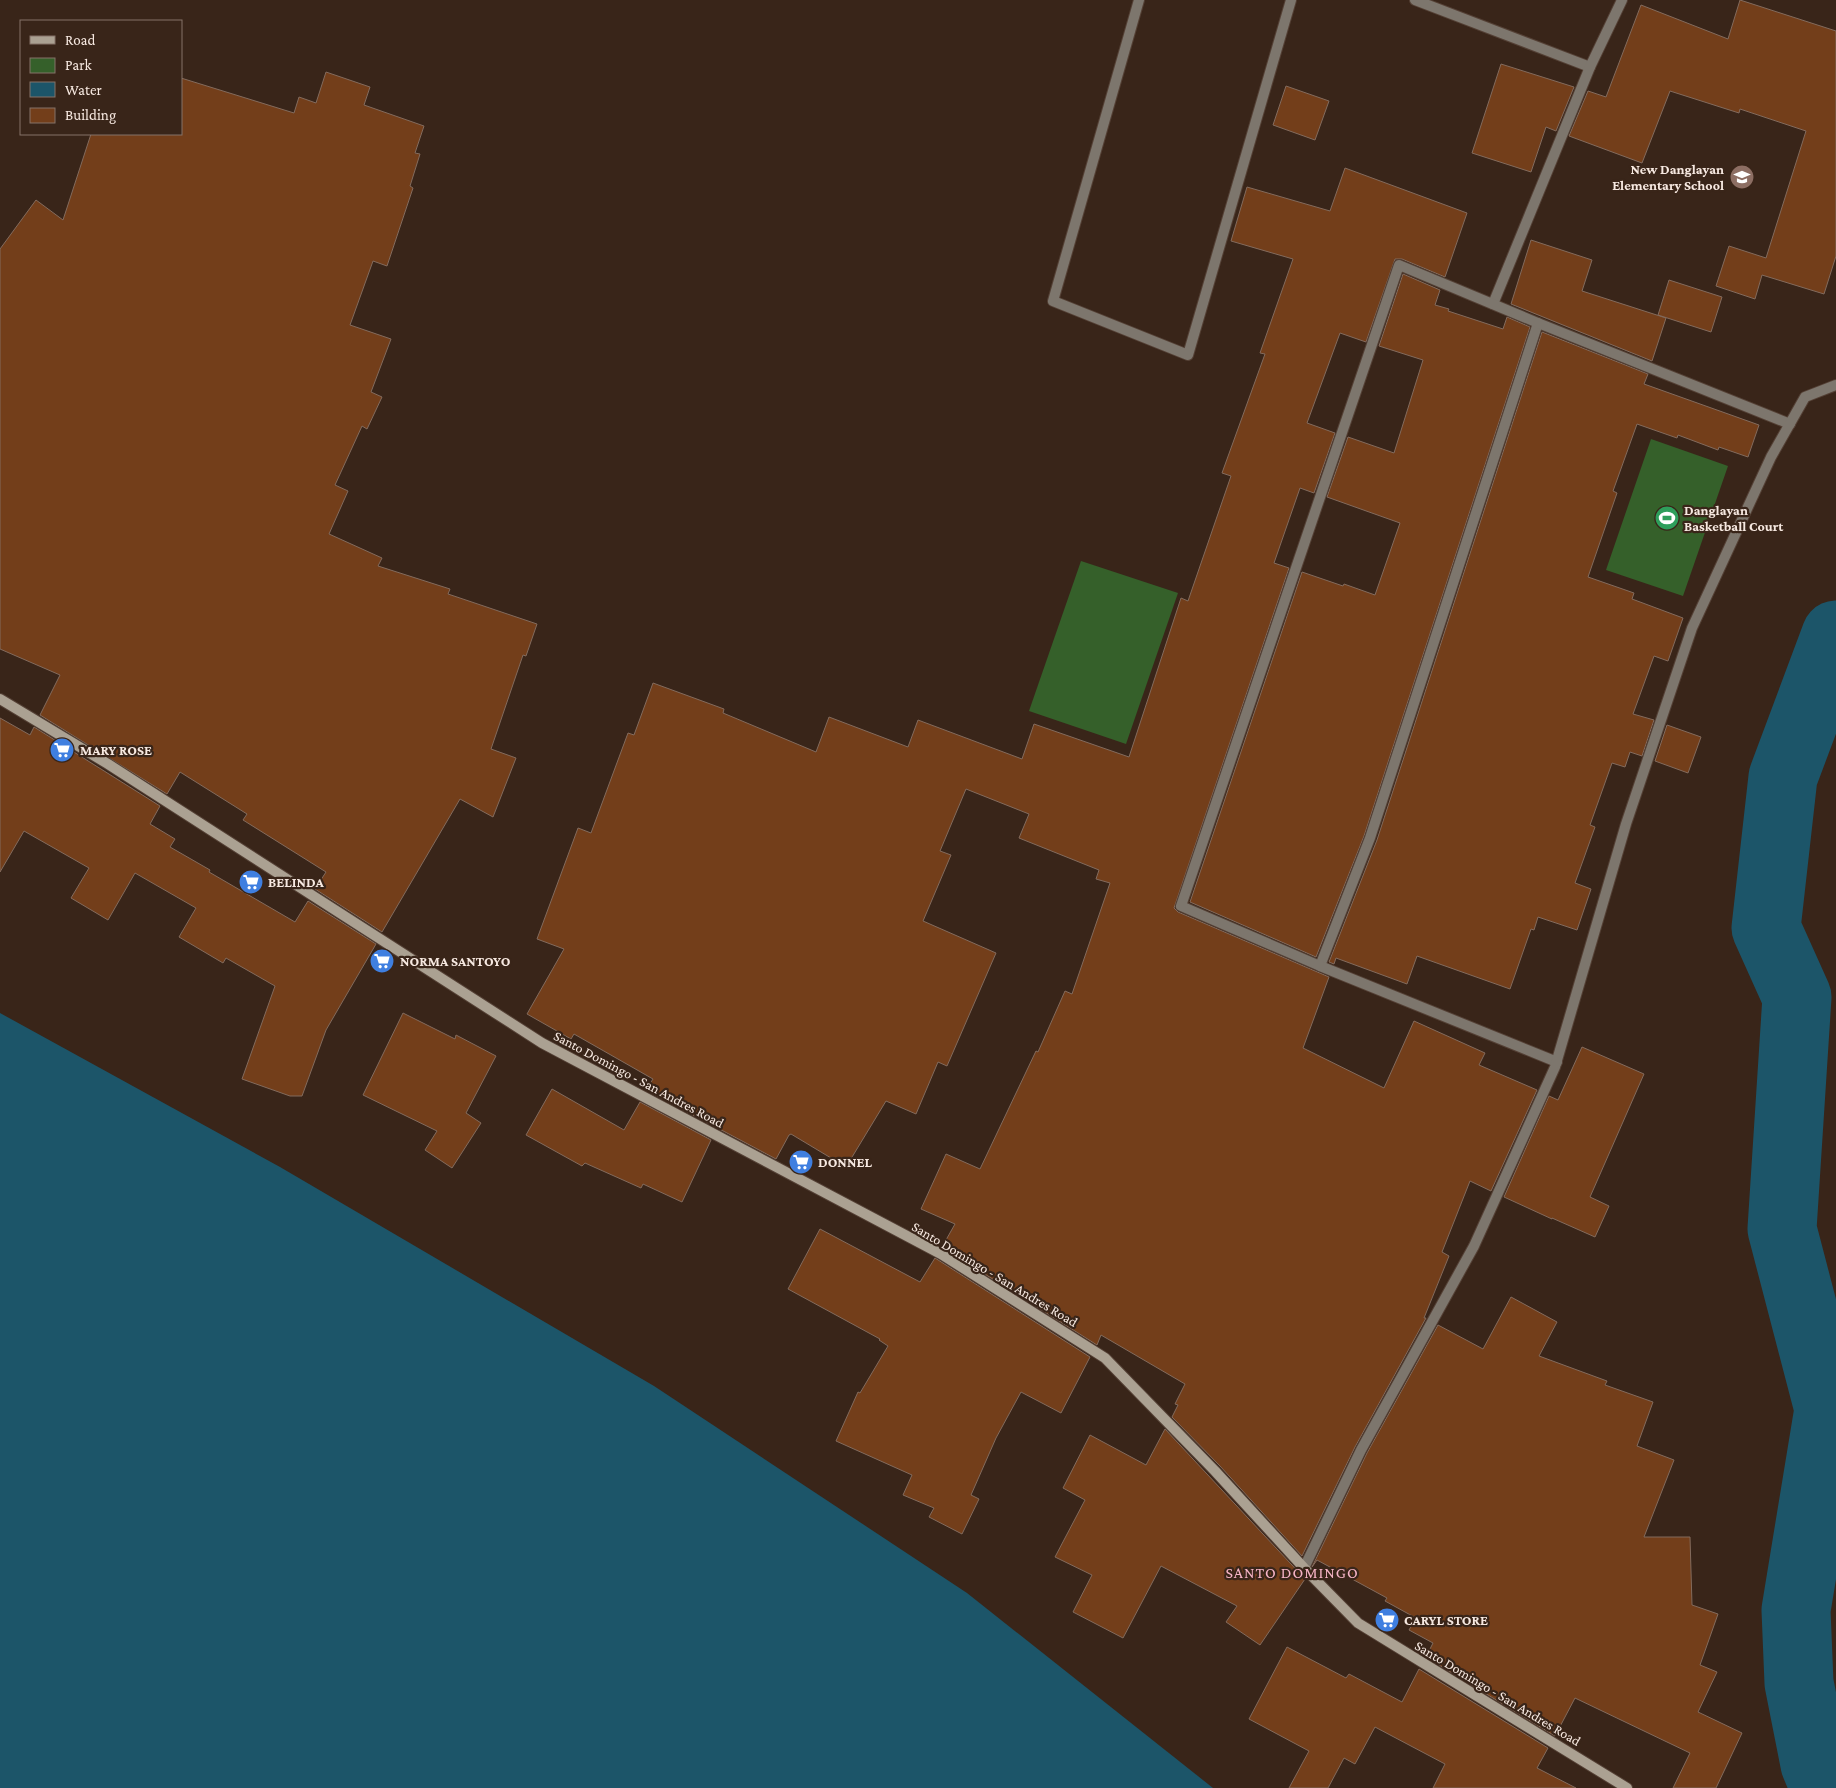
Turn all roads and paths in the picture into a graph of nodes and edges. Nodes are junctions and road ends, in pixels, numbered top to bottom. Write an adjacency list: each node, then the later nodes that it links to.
1 (1139, 0): 2 (street)
2 (1291, 0)
3 (1415, 0): 5 (street)
4 (1622, 0): 5 (street)
5 (1590, 67): 6 (street)
6 (1493, 304): 7 (street); 11 (street)
7 (1538, 323): 9 (street); 11 (street)
8 (1836, 385): 9 (street)
9 (1790, 424): 12 (street)
10 (0, 699): 13 (street, Santo Domingo - San Andres Road)
11 (1320, 966): 12 (street)
12 (1556, 1062): 13 (street)
13 (1304, 1568): 14 (street, Santo Domingo - San Andres Road)
14 (1627, 1788)

